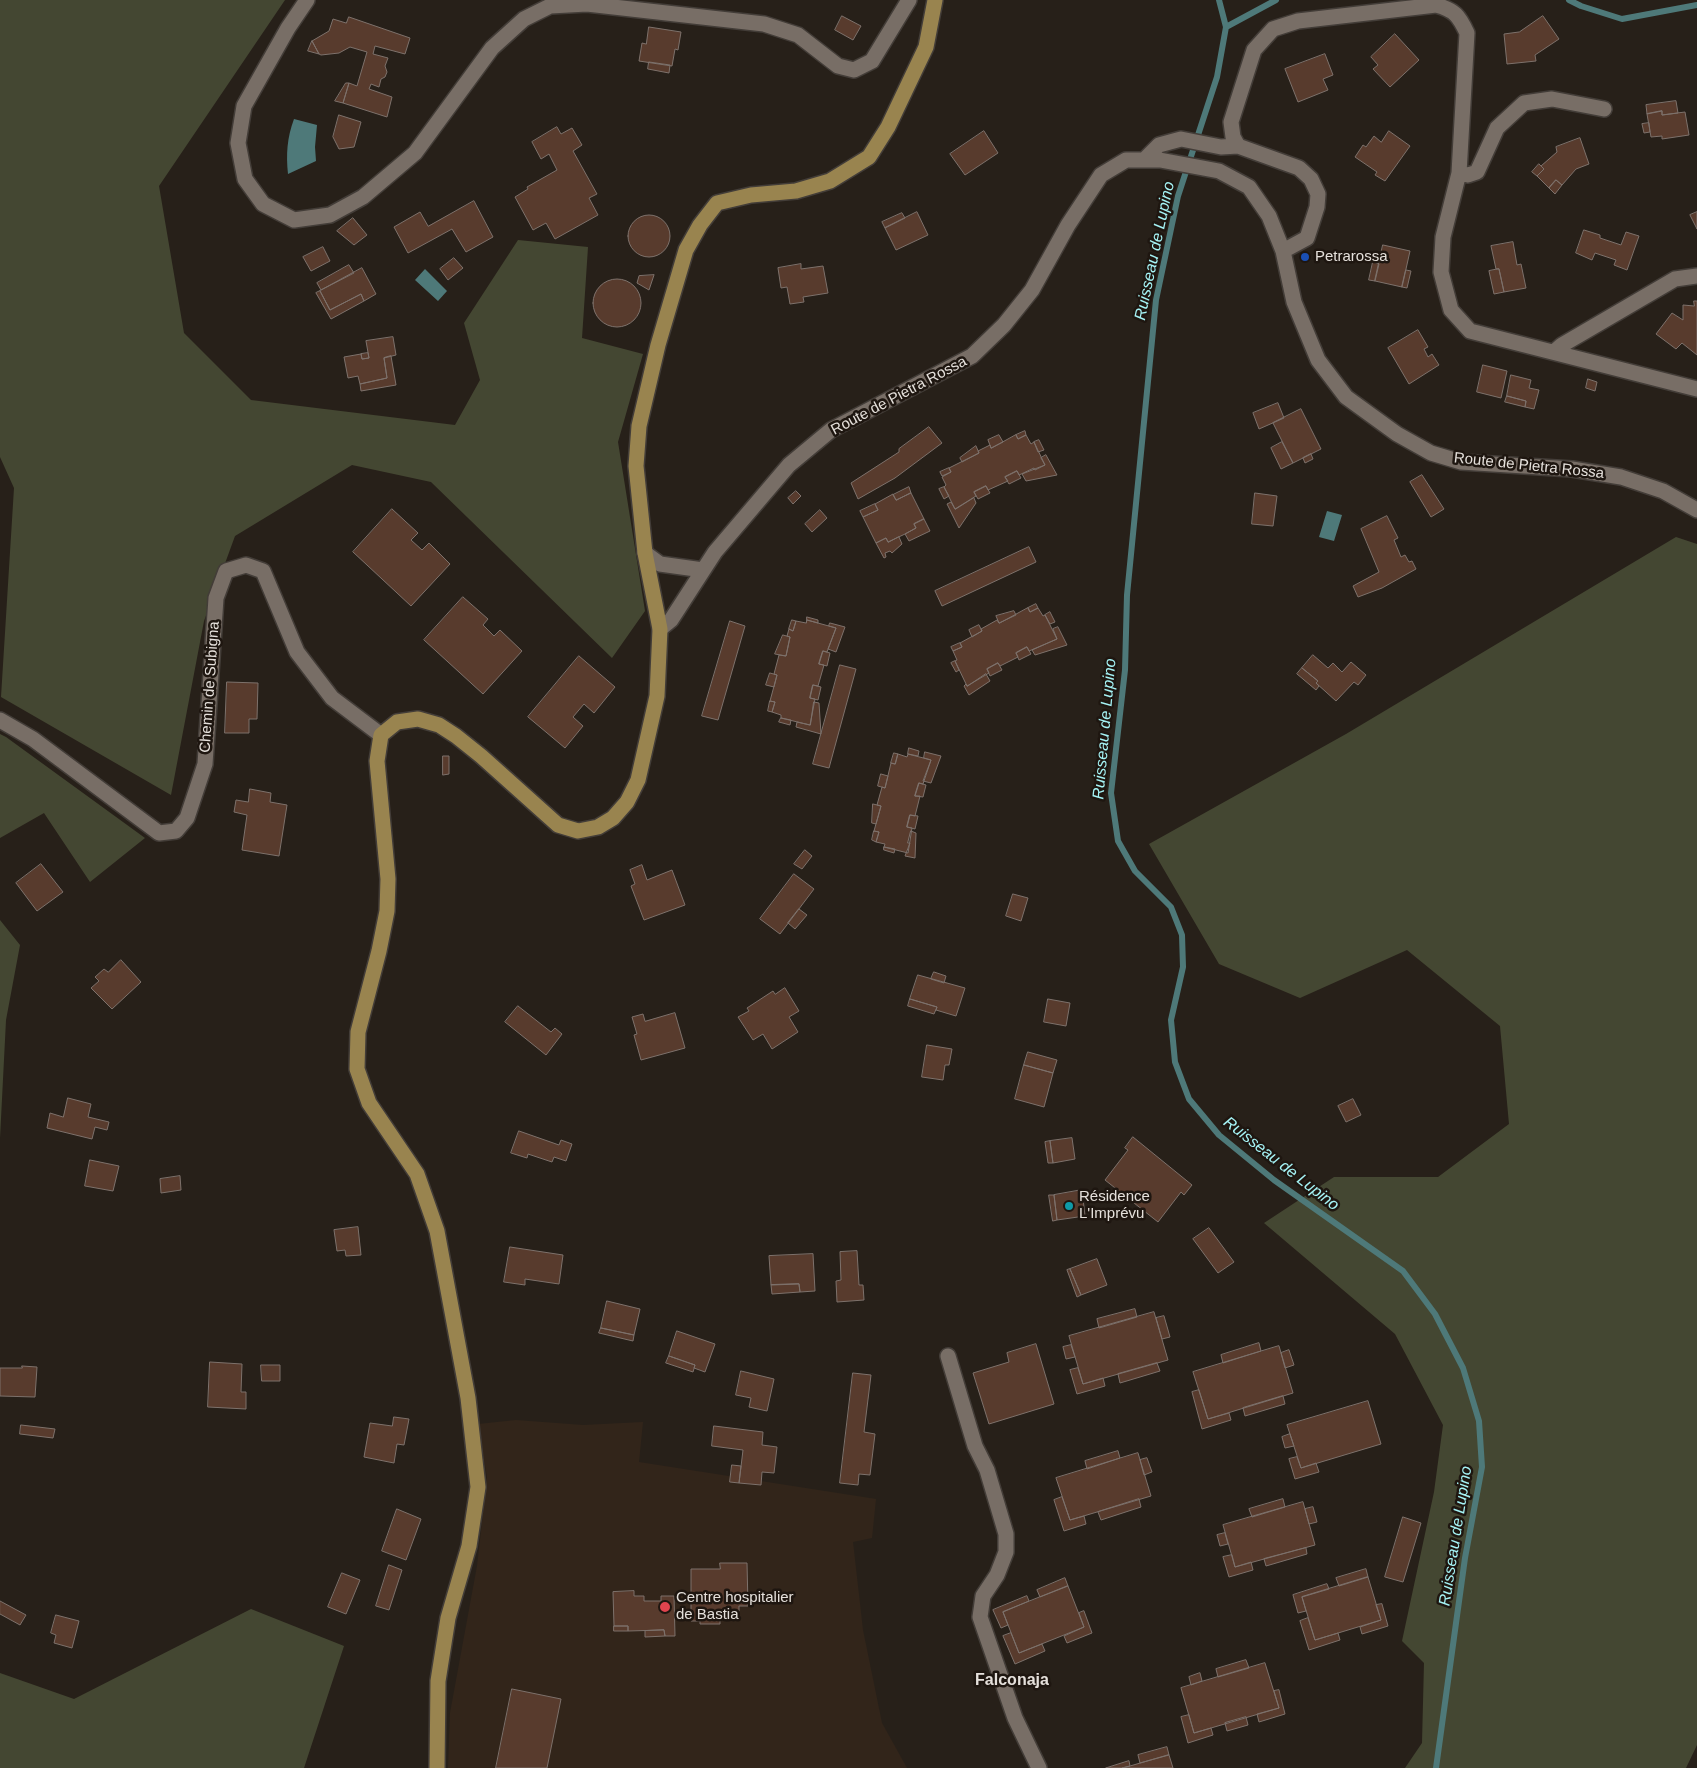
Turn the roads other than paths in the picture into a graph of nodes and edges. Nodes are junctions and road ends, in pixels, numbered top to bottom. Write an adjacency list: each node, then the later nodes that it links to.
1 (307, 0): 2 (street)
2 (909, 0)
3 (935, 0): 13 (main road)
4 (1604, 109): 7 (street)
5 (1238, 146): 6 (street); 7 (street); 8 (street)
6 (1144, 160): 8 (street, Route de Pietra Rossa); 14 (street, Route de Pietra Rossa)
7 (1459, 172): 10 (street)
8 (1283, 251): 12 (street, Route de Pietra Rossa)
9 (1697, 276): 10 (street)
10 (1554, 352): 11 (street)
11 (1697, 388)
12 (1697, 510)
13 (645, 553): 14 (street); 15 (main road)
14 (703, 570): 15 (street, Route de Pietra Rossa)
15 (660, 629): 17 (main road)
16 (0, 720): 17 (street, Chemin de Subigna)
17 (381, 735): 19 (main road)
18 (948, 1356): 20 (street)
19 (437, 1768)
20 (1039, 1768)

